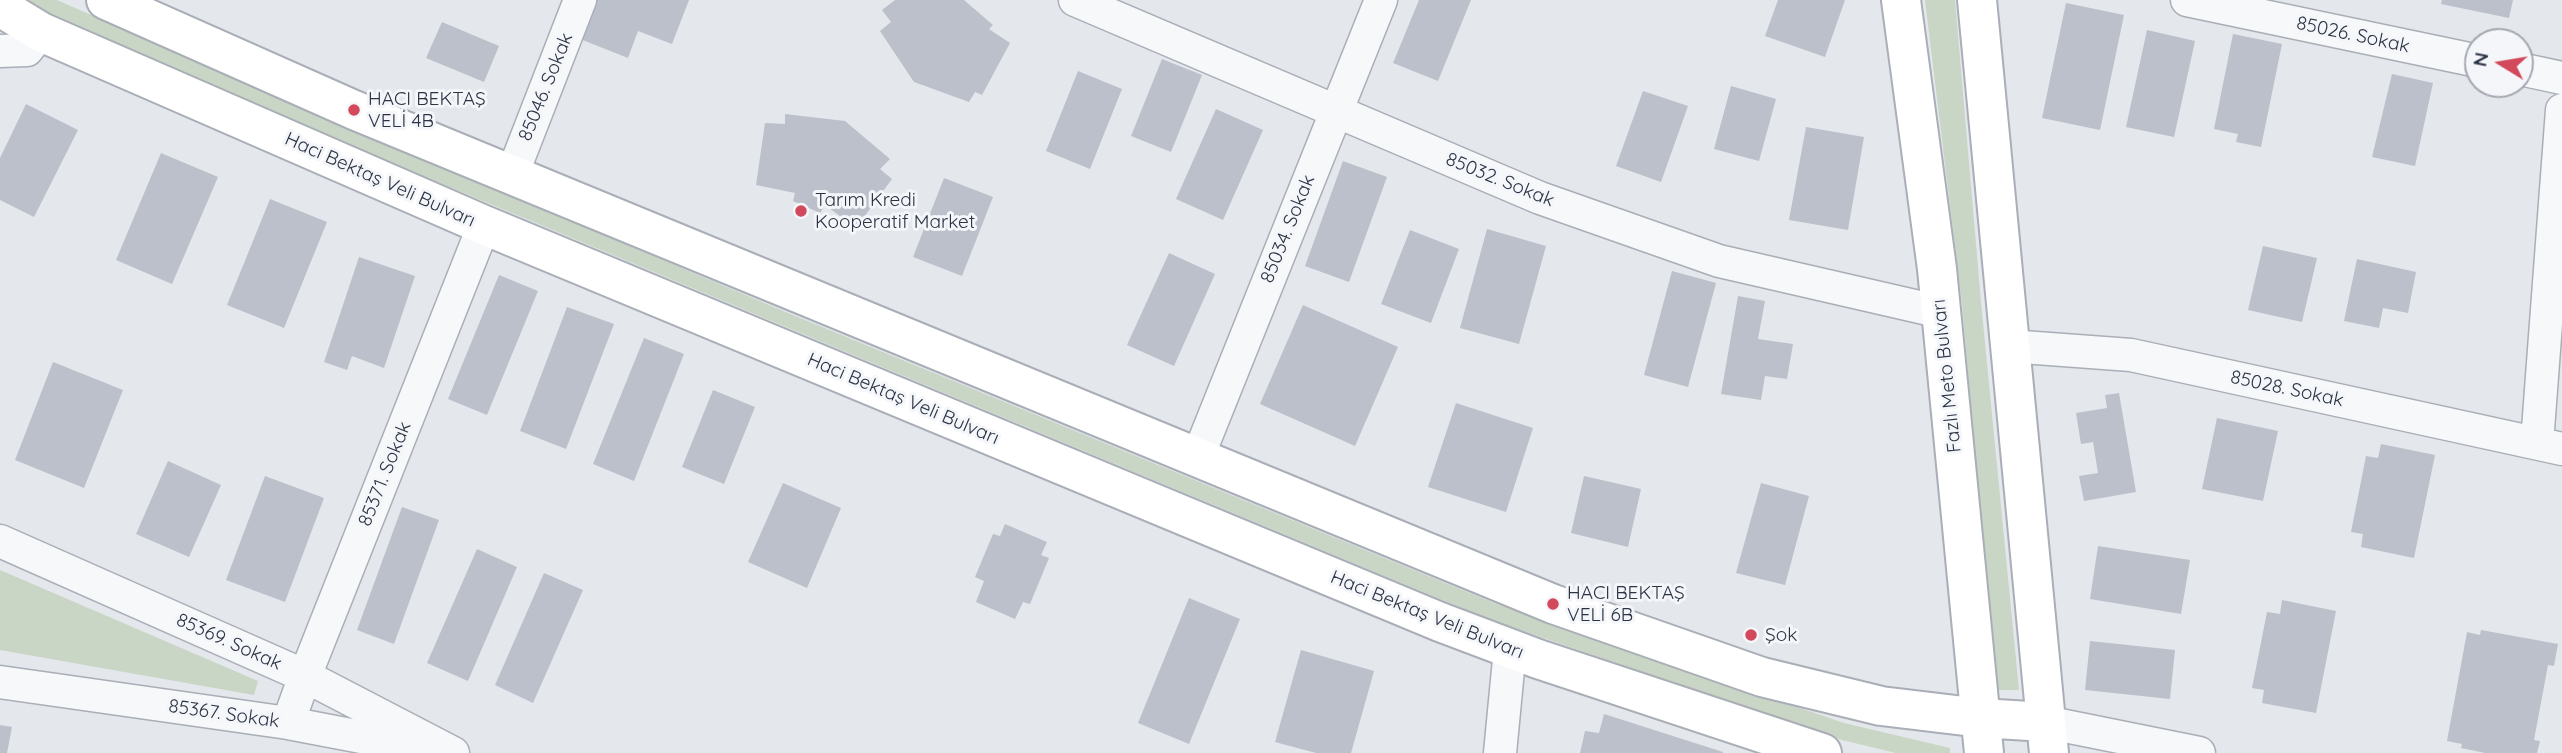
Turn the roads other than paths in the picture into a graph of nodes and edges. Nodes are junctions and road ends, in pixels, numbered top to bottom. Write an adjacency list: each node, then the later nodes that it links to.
1 (106, 0): 16 (main road)
2 (580, 0): 16 (street, 85046. Sokak)
3 (1075, 0): 15 (street, 85032. Sokak)
4 (1381, 0): 15 (street, 85034. Sokak)
5 (1901, 0): 18 (main road, Fazlı Meto Bulvarı)
6 (1977, 0): 19 (main road)
7 (2188, 0): 11 (street, 85026. Sokak)
8 (0, 8): 9 (main road, Haci Bektaş Veli Bulvarı)
9 (41, 32): 10 (street); 17 (main road, Haci Bektaş Veli Bulvarı)
10 (0, 51)
11 (2464, 58)
12 (2534, 72): 13 (street)
13 (2562, 78)
14 (2562, 110): 20 (street)
15 (1336, 111): 18 (street, 85032. Sokak); 21 (street, 85034. Sokak)
16 (513, 175): 21 (main road)
17 (484, 225): 23 (main road, Haci Bektaş Veli Bulvarı); 24 (street, 85371. Sokak)
18 (1941, 312): 27 (main road, Fazlı Meto Bulvarı)
19 (2009, 346): 20 (street, 85028. Sokak); 28 (main road)
20 (2550, 446)
21 (1197, 459): 27 (main road)
22 (0, 541): 24 (street, 85369. Sokak)
23 (1510, 649): 31 (street); 32 (main road, Haci Bektaş Veli Bulvarı)
24 (305, 676): 26 (street, 85371. Sokak); 30 (street, 85369. Sokak)
25 (0, 682): 26 (street, 85367. Sokak)
26 (288, 723): 29 (street, 85367. Sokak)
27 (1983, 735): 28 (main road)
28 (2047, 738): 33 (street)
29 (446, 753)
30 (453, 753)
31 (1500, 753)
32 (1822, 753)
33 (2199, 753)

